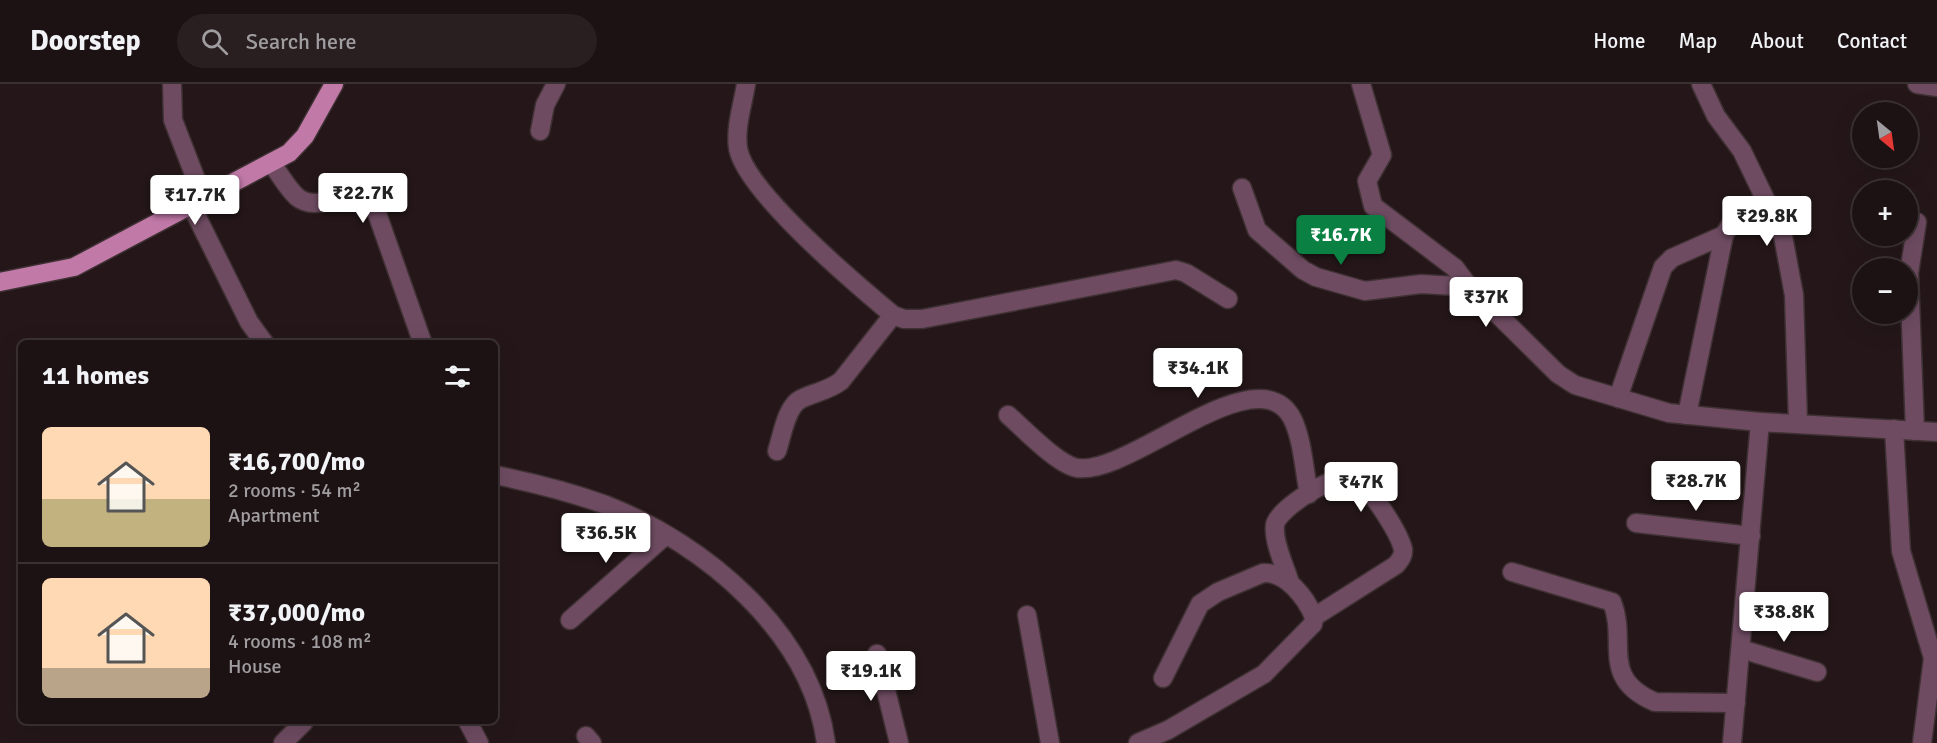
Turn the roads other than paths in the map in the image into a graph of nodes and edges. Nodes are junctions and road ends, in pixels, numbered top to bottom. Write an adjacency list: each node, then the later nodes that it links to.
1 (172, 84): 12 (street)
2 (334, 84): 10 (main road)
3 (556, 84): 9 (street)
4 (746, 84): 19 (street)
5 (1361, 84): 17 (street)
6 (1701, 84): 13 (street)
7 (1917, 84): 8 (street)
8 (1937, 87)
9 (540, 131)
10 (272, 163): 12 (main road); 21 (street)
11 (1242, 188): 17 (street)
12 (198, 203): 16 (main road); 20 (street)
13 (1769, 204): 14 (street); 26 (street)
14 (1724, 235): 22 (street); 24 (street)
15 (1913, 246): 28 (street)
16 (0, 282)
17 (1467, 284): 22 (street)
18 (1228, 299): 19 (street)
19 (893, 315): 30 (street)
20 (262, 340)
21 (422, 340)
22 (1618, 398): 24 (street)
23 (1008, 415): 32 (street)
24 (1688, 416): 25 (street)
25 (1760, 422): 26 (street); 35 (street)
26 (1798, 423): 27 (street)
27 (1894, 429): 28 (street); 56 (street)
28 (1915, 431): 29 (street)
29 (1937, 432)
30 (777, 451)
31 (498, 476): 34 (street)
32 (1309, 494): 37 (street); 39 (street)
33 (1636, 523): 35 (street)
34 (666, 535): 40 (street); 51 (street)
35 (1751, 536): 41 (street)
36 (1512, 572): 45 (street)
37 (1290, 583): 39 (street); 44 (street)
38 (1027, 615): 53 (street)
39 (1314, 617): 54 (street)
40 (570, 620)
41 (1741, 649): 43 (street); 45 (street)
42 (877, 654): 52 (street)
43 (1817, 672)
44 (1163, 678)
45 (1736, 703): 55 (street)
46 (301, 724): 49 (street)
47 (469, 724): 50 (street)
48 (1937, 736): 57 (street)
49 (283, 743)
50 (479, 743)
51 (825, 743)
52 (899, 743)
53 (1050, 743)
54 (1138, 743)
55 (1732, 743)
56 (1922, 743)
57 (1931, 743)

